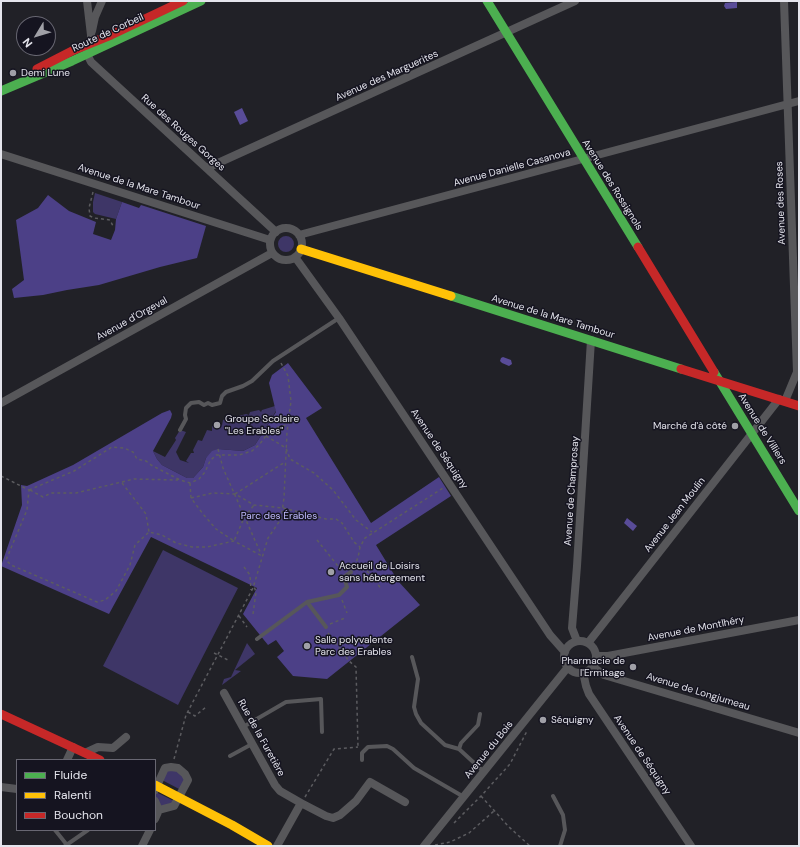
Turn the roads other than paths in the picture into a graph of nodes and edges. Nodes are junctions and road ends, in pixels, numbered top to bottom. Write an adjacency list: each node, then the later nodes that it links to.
1 (87, 1): 9 (street)
2 (102, 1): 9 (street)
3 (183, 1): 9 (street, Route de Corbeil)
4 (201, 1): 10 (street, Route de Corbeil)
5 (487, 1): 8 (street, Avenue des Rossignols)
6 (575, 1): 8 (street, Avenue des Marguerites)
7 (784, 1): 14 (street, Avenue des Roses)
8 (506, 32): 16 (street, Avenue des Rossignols); 17 (street, Avenue des Marguerites)
9 (91, 40): 10 (street); 11 (street, Route de Corbeil)
10 (88, 54): 12 (street, Route de Corbeil); 17 (street, Rue des Rouges Gorges)
11 (1, 84)
12 (1, 91)
13 (799, 101): 14 (street, Avenue Danielle Casanova)
14 (788, 104): 16 (street, Avenue Danielle Casanova); 27 (street, Avenue des Roses)
15 (1, 154): 20 (street, Avenue de la Mare Tambour)
16 (583, 160): 19 (street, Avenue Danielle Casanova); 26 (street, Avenue des Rossignols)
17 (207, 168): 18 (street, Rue des Rouges Gorges)
18 (276, 232): 19 (street); 20 (street)
19 (299, 235): 21 (street)
20 (270, 240): 22 (street)
21 (301, 249): 23 (street); 25 (street, Avenue de la Mare Tambour)
22 (272, 253): 23 (street); 28 (street, Avenue d'Orgeval)
23 (295, 257): 24 (street, Avenue de Séquigny)
24 (339, 318): 30 (lane); 40 (street, Avenue de Séquigny)
25 (591, 340): 26 (street, Avenue de la Mare Tambour); 38 (street, Avenue de Champrosay)
26 (719, 380): 27 (street, Avenue de la Mare Tambour); 31 (street, Avenue de Villiers)
27 (782, 400): 29 (street, Avenue de la Mare Tambour); 31 (street, Avenue Jean Moulin)
28 (1, 403)
29 (799, 406)
30 (180, 430)
31 (751, 433): 32 (street, Avenue de Villiers); 39 (street, Avenue Jean Moulin)
32 (799, 511)
33 (351, 572): 34 (lane)
34 (307, 602): 36 (lane); 37 (lane)
35 (799, 620): 41 (street, Avenue de Montlhéry)
36 (326, 626)
37 (257, 639)
38 (577, 641): 39 (street); 40 (street)
39 (588, 643): 41 (street)
40 (565, 652): 43 (street)
41 (596, 656): 44 (street)
42 (412, 657): 55 (lane)
43 (568, 667): 45 (street); 61 (street, Avenue du Bois)
44 (593, 667): 45 (street); 51 (street, Avenue de Longjumeau)
45 (584, 672): 83 (street, Avenue de Séquigny)
46 (224, 693): 49 (street, Rue de la Furetière)
47 (1, 714): 54 (street)
48 (480, 714): 55 (lane)
49 (243, 727): 50 (lane); 53 (street, Rue de la Furetière)
50 (322, 732)
51 (799, 733)
52 (126, 737): 56 (street)
53 (252, 744): 57 (lane); 71 (street, Rue de la Furetière)
54 (73, 748): 56 (street); 58 (street)
55 (459, 749): 61 (lane)
56 (84, 753): 59 (street)
57 (230, 756)
58 (68, 759)
59 (98, 759)
60 (362, 760): 68 (lane)
61 (485, 772): 68 (street, Avenue du Bois)
62 (156, 785): 66 (street)
63 (1, 787): 65 (street)
64 (156, 787): 66 (street)
65 (16, 789)
66 (179, 796): 72 (street); 79 (street)
67 (553, 796): 82 (lane)
68 (464, 797): 81 (street, Avenue du Bois)
69 (405, 802): 71 (street, Rue de la Furetière)
70 (156, 803): 72 (street)
71 (301, 803): 80 (street)
72 (160, 810): 73 (street)
73 (156, 817)
74 (55, 831): 77 (lane)
75 (87, 831): 77 (lane)
76 (150, 831): 78 (street)
77 (66, 845)
78 (142, 846)
79 (268, 846)
80 (277, 846)
81 (424, 846)
82 (560, 846)
83 (691, 846)

